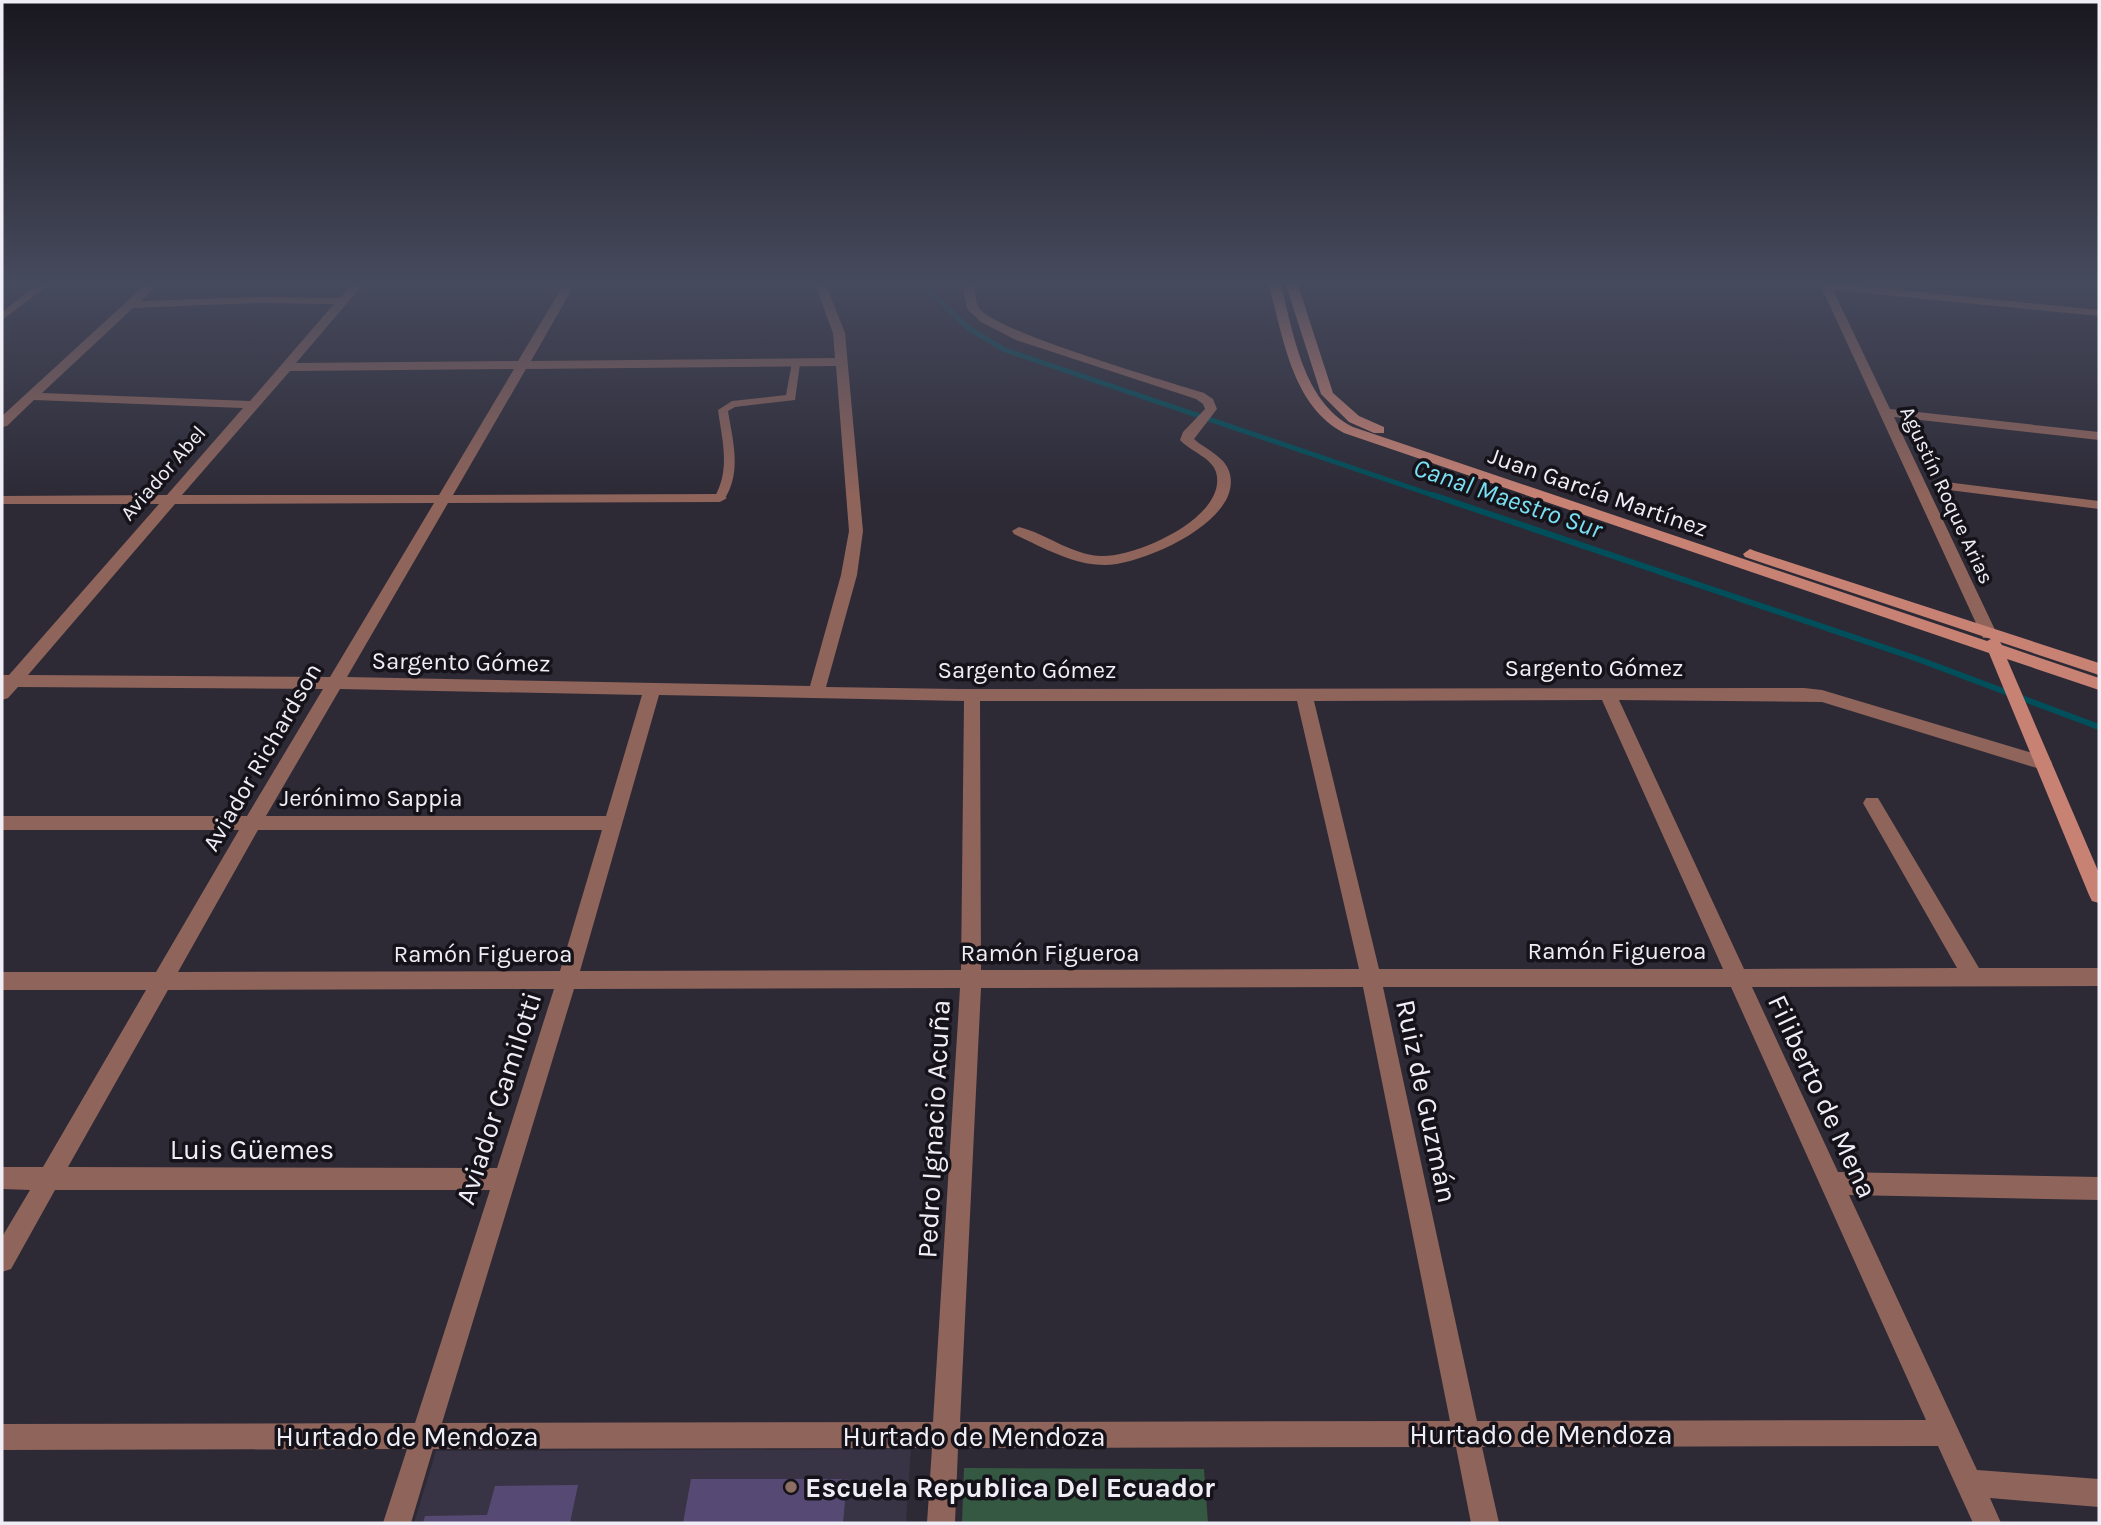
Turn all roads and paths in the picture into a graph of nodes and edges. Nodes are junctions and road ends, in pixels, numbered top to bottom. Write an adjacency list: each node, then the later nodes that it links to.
1 (77, 353): 13 (street)
2 (299, 353): 12 (street, Aviador Abel)
3 (529, 353): 11 (street, Aviador Richardson)
4 (841, 353): 9 (street)
5 (1069, 353): 24 (street)
6 (1296, 353): 26 (main road, Juan García Martínez)
7 (1312, 353): 25 (main road, Juan García Martínez)
8 (1857, 353): 15 (street, Agustín Roque Arias)
9 (842, 362): 10 (street); 32 (street)
10 (795, 364): 11 (street); 20 (lane)
11 (521, 366): 12 (street); 19 (street, Aviador Richardson)
12 (287, 367): 14 (street, Aviador Abel)
13 (29, 396): 14 (street); 16 (street)
14 (253, 405): 22 (street, Aviador Abel)
15 (1885, 412): 17 (street); 25 (street, Agustín Roque Arias)
16 (2, 423)
17 (2099, 436)
18 (1938, 485): 23 (street)
19 (442, 498): 20 (street); 22 (street); 28 (street, Aviador Richardson)
20 (720, 498)
21 (2, 500): 22 (street)
22 (170, 500): 30 (street, Aviador Abel)
23 (2099, 505)
24 (1018, 531)
25 (1989, 634): 26 (main road, Agustín Roque Arias); 27 (main road, Juan García Martínez)
26 (1996, 651): 29 (main road, Juan García Martínez); 36 (main road, Agustín Roque Arias)
27 (2099, 669)
28 (336, 683): 30 (street, Sargento Gómez); 31 (street, Sargento Gómez); 39 (street, Aviador Richardson)
29 (2099, 684)
30 (5, 685)
31 (652, 691): 32 (street, Sargento Gómez); 40 (street, Aviador Camilotti)
32 (816, 692): 35 (street, Sargento Gómez)
33 (1607, 692): 34 (street, Sargento Gómez); 36 (street, Sargento Gómez); 44 (street, Filiberto de Mena)
34 (1304, 693): 35 (street, Sargento Gómez); 45 (street, Ruiz de Guzmán)
35 (972, 695): 46 (street, Pedro Ignacio Acuña)
36 (2043, 763): 41 (main road, Agustín Roque Arias)
37 (1872, 803): 42 (street)
38 (2, 822): 39 (street, Jerónimo Sappia)
39 (253, 822): 40 (street, Jerónimo Sappia); 49 (street, Aviador Richardson)
40 (613, 822): 47 (street, Aviador Camilotti)
41 (2099, 895)
42 (1973, 976): 43 (street, Ramón Figueroa); 44 (street, Ramón Figueroa)
43 (2099, 976)
44 (1735, 977): 45 (street, Ramón Figueroa); 53 (street, Filiberto de Mena)
45 (1371, 978): 46 (street, Ramón Figueroa); 57 (street, Ruiz de Guzmán)
46 (971, 979): 47 (street, Ramón Figueroa); 59 (street, Pedro Ignacio Acuña)
47 (568, 980): 49 (street, Ramón Figueroa); 52 (street, Aviador Camilotti)
48 (2, 981): 49 (street, Ramón Figueroa)
49 (164, 981): 51 (street, Aviador Richardson)
50 (2, 1178): 51 (street, Luis Güemes)
51 (50, 1179): 52 (street, Luis Güemes); 55 (street, Aviador Richardson)
52 (503, 1179): 58 (street, Aviador Camilotti)
53 (1831, 1182): 54 (street); 56 (street, Filiberto de Mena)
54 (2099, 1188)
55 (2, 1260)
56 (1946, 1433): 57 (street, Hurtado de Mendoza); 61 (street, Filiberto de Mena)
57 (1467, 1434): 59 (street, Hurtado de Mendoza); 65 (street, Ruiz de Guzmán)
58 (423, 1436): 59 (street, Hurtado de Mendoza); 60 (street, Hurtado de Mendoza); 63 (street, Aviador Camilotti)
59 (946, 1436): 64 (street, Pedro Ignacio Acuña)
60 (2, 1437)
61 (1969, 1483): 62 (street); 66 (street, Filiberto de Mena)
62 (2099, 1493)
63 (397, 1523)
64 (941, 1523)
65 (1485, 1523)
66 (1987, 1523)

